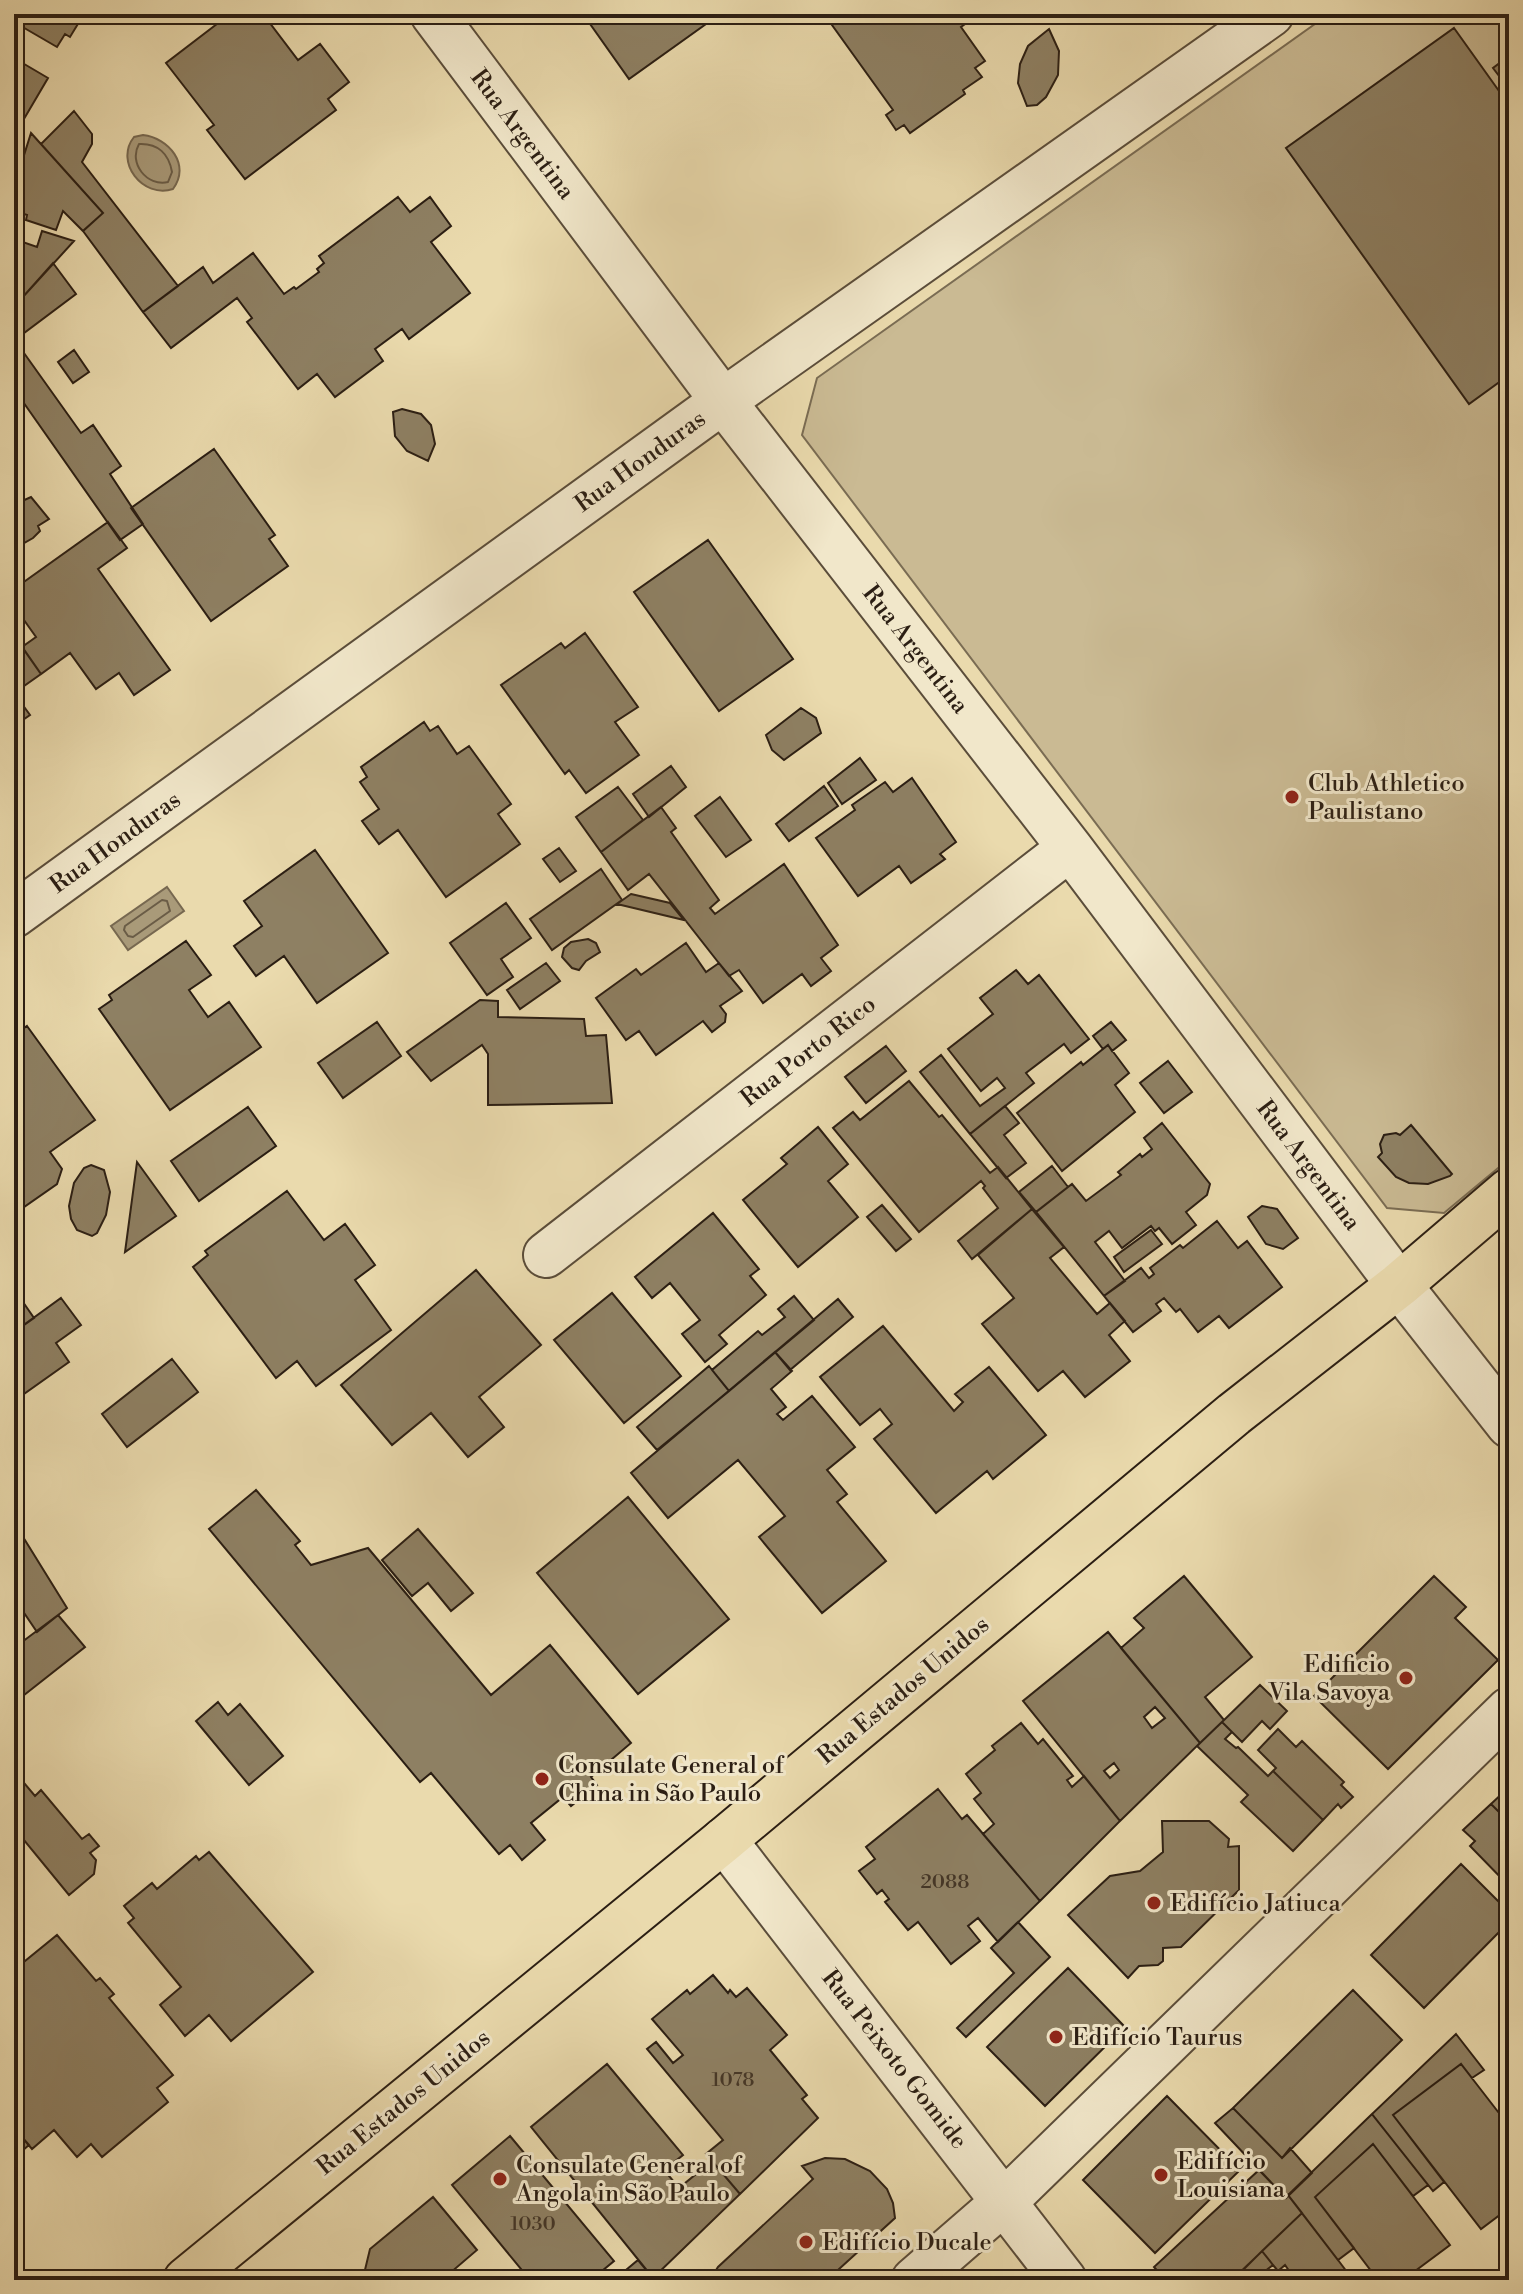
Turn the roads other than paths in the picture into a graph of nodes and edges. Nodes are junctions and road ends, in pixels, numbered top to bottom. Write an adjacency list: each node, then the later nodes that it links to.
1 (433, 14): 3 (street, Rua Argentina)
2 (1271, 14): 3 (street, Rua Honduras)
3 (723, 401): 4 (street, Rua Argentina); 5 (street, Rua Honduras)
4 (1070, 848): 7 (street, Rua Porto Rico); 8 (street, Rua Argentina)
5 (14, 915)
6 (1509, 1191): 8 (main road, Rua Estados Unidos)
7 (546, 1255)
8 (1399, 1285): 9 (street, Rua Argentina); 11 (main road, Rua Estados Unidos)
9 (1509, 1425)
10 (1509, 1710): 12 (street)
11 (724, 1840): 12 (street, Rua Peixoto Gomide); 13 (main road, Rua Estados Unidos)
12 (1005, 2201): 14 (street); 15 (street, Rua Peixoto Gomide)
13 (186, 2280)
14 (914, 2280)
15 (1064, 2280)

